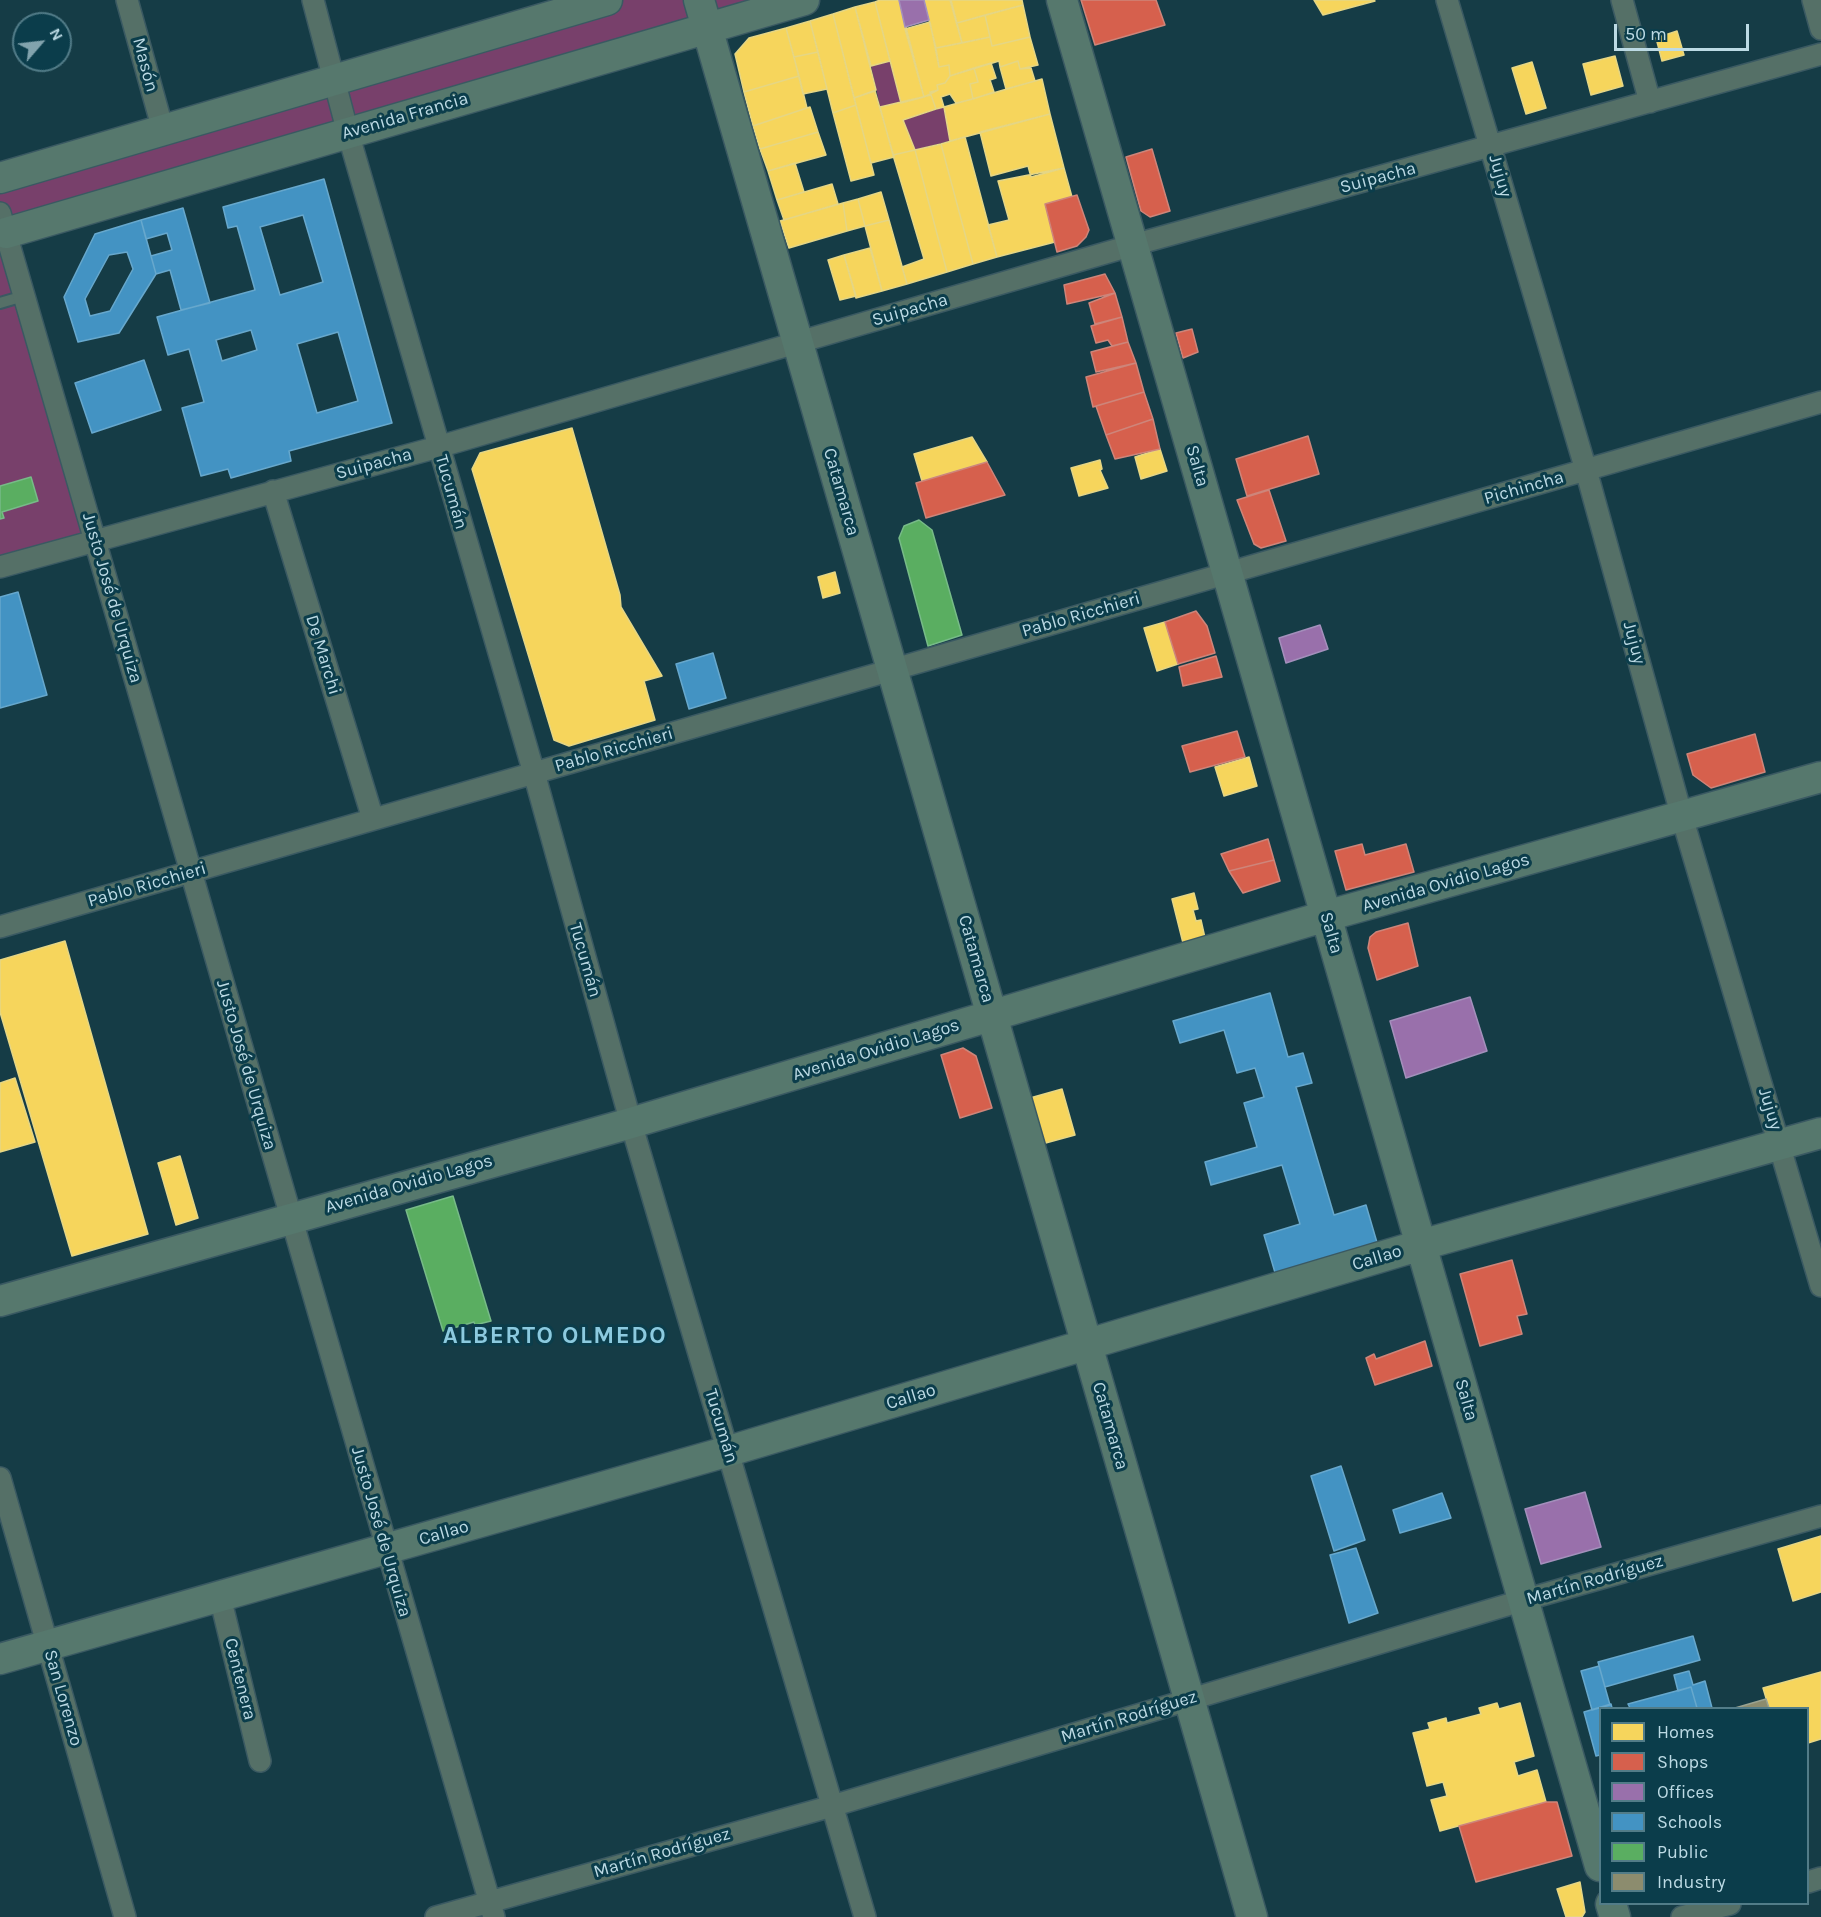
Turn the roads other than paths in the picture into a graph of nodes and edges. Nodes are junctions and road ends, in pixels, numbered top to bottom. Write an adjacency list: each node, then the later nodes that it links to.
1 (127, 0): 15 (street, Masón)
2 (313, 0): 13 (street, Tucumán)
3 (607, 0): 13 (main road)
4 (699, 0): 10 (main road, Catamarca)
5 (804, 0): 10 (main road, Avenida Francia)
6 (1062, 0): 20 (main road, Salta)
7 (1447, 0): 17 (street, Jujuy)
8 (1622, 0): 14 (street)
9 (1813, 0): 11 (street)
10 (707, 28): 16 (main road, Avenida Francia); 23 (main road, Catamarca)
11 (1821, 29)
12 (1821, 54): 14 (street, Suipacha)
13 (334, 80): 15 (main road); 16 (street, Tucumán)
14 (1650, 102): 17 (street, Suipacha)
15 (163, 130): 18 (main road)
16 (348, 133): 19 (main road, Avenida Francia); 25 (street, Tucumán)
17 (1492, 147): 20 (street, Suipacha); 26 (street, Jujuy)
18 (0, 178)
19 (3, 223): 21 (street, Justo José de Urquiza)
20 (1132, 245): 23 (street, Suipacha); 30 (main road, Salta)
21 (24, 296): 22 (lane); 28 (street, Justo José de Urquiza)
22 (0, 303)
23 (798, 342): 25 (street, Suipacha); 31 (main road, Catamarca)
24 (1821, 402): 26 (street, Pichincha)
25 (438, 447): 27 (street, Suipacha); 32 (street, Tucumán)
26 (1586, 470): 30 (street, Pichincha); 34 (street, Jujuy)
27 (273, 491): 28 (street, Suipacha); 35 (street, De Marchi)
28 (95, 540): 29 (street, Suipacha); 36 (street, Justo José de Urquiza)
29 (0, 567)
30 (1227, 573): 31 (street, Pablo Ricchieri); 37 (main road, Salta)
31 (892, 670): 32 (street, Pablo Ricchieri); 39 (main road, Catamarca)
32 (534, 773): 35 (street, Pablo Ricchieri); 40 (street, Tucumán)
33 (1821, 777): 34 (main road, Avenida Ovidio Lagos)
34 (1682, 817): 37 (main road, Avenida Ovidio Lagos); 42 (street, Jujuy)
35 (373, 819): 36 (street, Pablo Ricchieri)
36 (191, 872): 38 (street, Pablo Ricchieri); 43 (street, Justo José de Urquiza)
37 (1326, 916): 39 (main road, Avenida Ovidio Lagos); 44 (main road, Salta)
38 (0, 927)
39 (992, 1015): 40 (main road, Avenida Ovidio Lagos); 47 (main road, Catamarca)
40 (631, 1123): 43 (main road, Avenida Ovidio Lagos); 48 (street, Tucumán)
41 (1821, 1133): 42 (main road, Callao)
42 (1780, 1144): 44 (main road, Callao); 45 (street, Jujuy)
43 (290, 1217): 46 (main road, Avenida Ovidio Lagos); 51 (street, Justo José de Urquiza)
44 (1421, 1245): 47 (main road, Callao); 53 (main road, Salta)
45 (1821, 1286)
46 (0, 1301)
47 (1087, 1345): 48 (main road, Callao); 56 (main road, Catamarca)
48 (729, 1451): 51 (main road, Callao); 58 (street, Tucumán)
49 (0, 1478): 54 (street, San Lorenzo)
50 (1821, 1516): 53 (street, Martín Rodríguez)
51 (386, 1550): 52 (main road, Callao); 61 (street, Justo José de Urquiza)
52 (220, 1597): 54 (main road, Callao); 57 (street, Centenera)
53 (1524, 1600): 56 (street, Martín Rodríguez); 59 (main road, Salta)
54 (48, 1645): 55 (main road, Callao); 62 (street, San Lorenzo)
55 (0, 1659)
56 (1189, 1699): 58 (street, Martín Rodríguez); 65 (main road, Catamarca)
57 (260, 1761)
58 (832, 1806): 61 (street, Martín Rodríguez); 64 (street, Tucumán)
59 (1599, 1862)
60 (1726, 1905): 66 (street)
61 (491, 1909): 63 (street, Martín Rodríguez)
62 (125, 1917)
63 (436, 1917)
64 (865, 1917)
65 (1252, 1917)
66 (1682, 1917)

